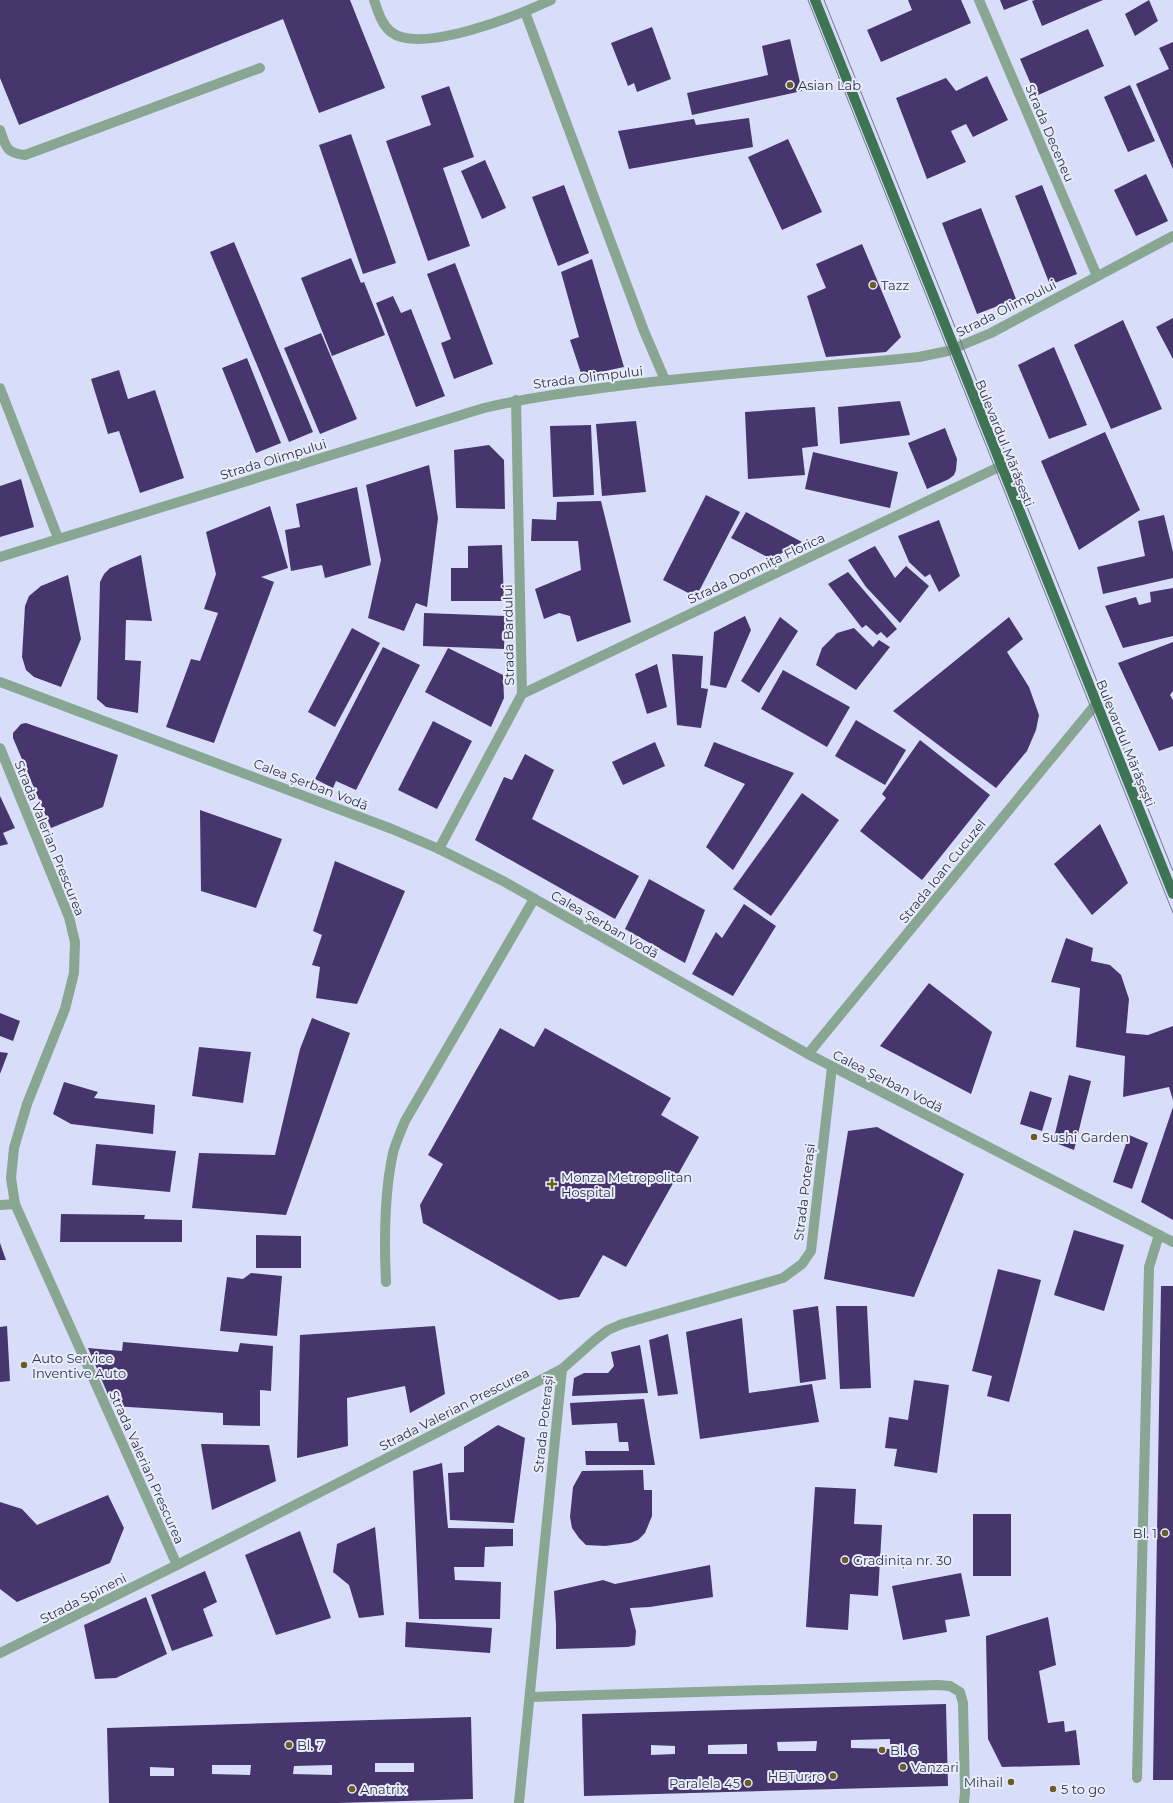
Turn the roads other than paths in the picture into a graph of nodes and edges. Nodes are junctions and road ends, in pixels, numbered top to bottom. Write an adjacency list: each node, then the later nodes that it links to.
1 (374, 0): 5 (street)
2 (550, 0): 5 (street)
3 (815, 0): 10 (main road, Bulevardul Mărășești)
4 (979, 0): 9 (street, Strada Deceneu)
5 (525, 12): 11 (street)
6 (260, 68): 7 (street)
7 (0, 130)
8 (1173, 236): 9 (street, Strada Olimpului)
9 (1097, 276): 10 (street, Strada Olimpului)
10 (954, 349): 11 (street, Strada Olimpului); 14 (main road, Bulevardul Mărășești)
11 (665, 380): 13 (street, Strada Olimpului)
12 (0, 388): 15 (street)
13 (516, 400): 15 (street, Strada Olimpului); 18 (street, Strada Bardului)
14 (1001, 466): 18 (street, Strada Domnița Florica); 19 (main road, Bulevardul Mărășești)
15 (58, 538): 16 (street, Strada Olimpului)
16 (0, 557)
17 (0, 682): 21 (street, Calea Șerban Vodă)
18 (522, 694): 21 (street, Strada Bardului)
19 (1096, 704): 22 (main road, Bulevardul Mărășești); 24 (street, Strada Ioan Cucuzel)
20 (0, 748): 26 (street, Strada Valerian Prescurea)
21 (439, 849): 23 (street, Calea Șerban Vodă)
22 (1173, 894)
23 (534, 899): 24 (street, Calea Șerban Vodă); 30 (street)
24 (808, 1054): 25 (street, Calea Șerban Vodă)
25 (832, 1067): 28 (street, Calea Șerban Vodă); 31 (street, Strada Poterași)
26 (15, 1204): 27 (street); 32 (street, Strada Valerian Prescurea)
27 (0, 1205)
28 (1159, 1235): 29 (street, Calea Șerban Vodă); 35 (street)
29 (1173, 1242)
30 (386, 1282)
31 (562, 1369): 32 (street, Strada Valerian Prescurea); 34 (street, Strada Poterași)
32 (177, 1565): 33 (street, Strada Spineni)
33 (0, 1653)
34 (530, 1697): 36 (street); 37 (street, Strada Poterași)
35 (1137, 1778)
36 (964, 1802)
37 (519, 1803)

